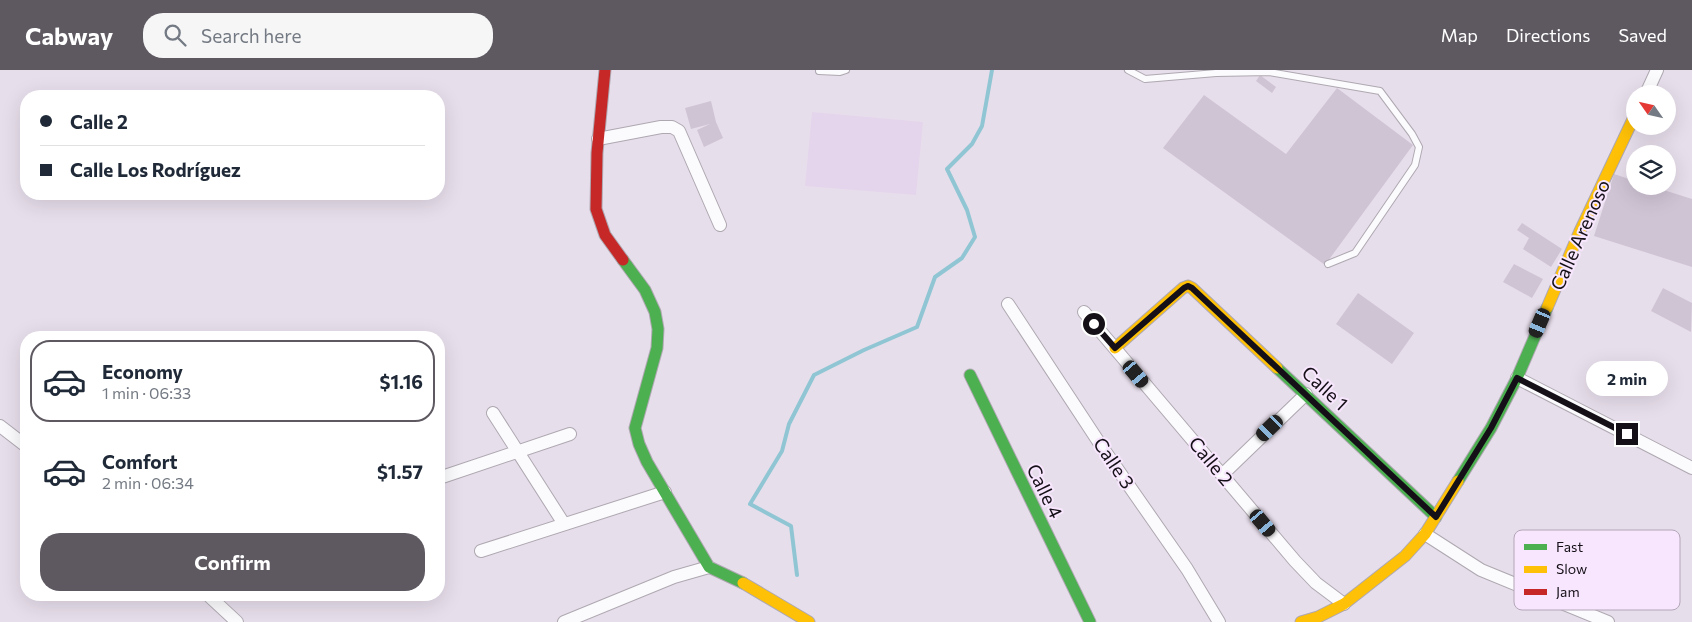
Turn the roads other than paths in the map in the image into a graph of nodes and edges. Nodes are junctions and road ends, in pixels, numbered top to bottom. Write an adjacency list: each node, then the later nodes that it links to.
1 (605, 70): 8 (street)
2 (846, 70): 5 (lane)
3 (1128, 70): 10 (lane)
4 (1658, 70): 6 (street)
5 (819, 71)
6 (1650, 85)
7 (1626, 134): 15 (street, Calle Arenoso)
8 (598, 139): 9 (street); 25 (street)
9 (720, 225)
10 (1328, 264)
11 (1008, 304): 39 (street, Calle 3)
12 (1084, 312): 13 (street, Calle 2)
13 (1115, 348): 16 (street, Calle 1); 23 (street, Calle 2)
14 (970, 376): 38 (street, Calle 4)
15 (1517, 378): 22 (street); 26 (street, Calle Arenoso)
16 (1306, 394): 23 (street); 26 (street, Calle 1)
17 (492, 413): 21 (street)
18 (0, 426): 20 (street)
19 (570, 434): 21 (street)
20 (20, 441)
21 (518, 452): 24 (street); 27 (street)
22 (1692, 468)
23 (1222, 475): 33 (street, Calle 2)
24 (445, 476)
25 (666, 492): 27 (street); 30 (street)
26 (1436, 517): 28 (street, Calle Arenoso)
27 (564, 524): 29 (street)
28 (1425, 534): 31 (street); 33 (street, Calle Arenoso)
29 (481, 551)
30 (709, 567): 36 (street); 37 (street)
31 (1514, 584)
32 (214, 601): 35 (street)
33 (1344, 604): 40 (street, Calle Arenoso)
34 (1579, 610): 41 (street)
35 (237, 622)
36 (564, 622)
37 (809, 622)
38 (1090, 622)
39 (1219, 622)
40 (1301, 622)
41 (1608, 622)

